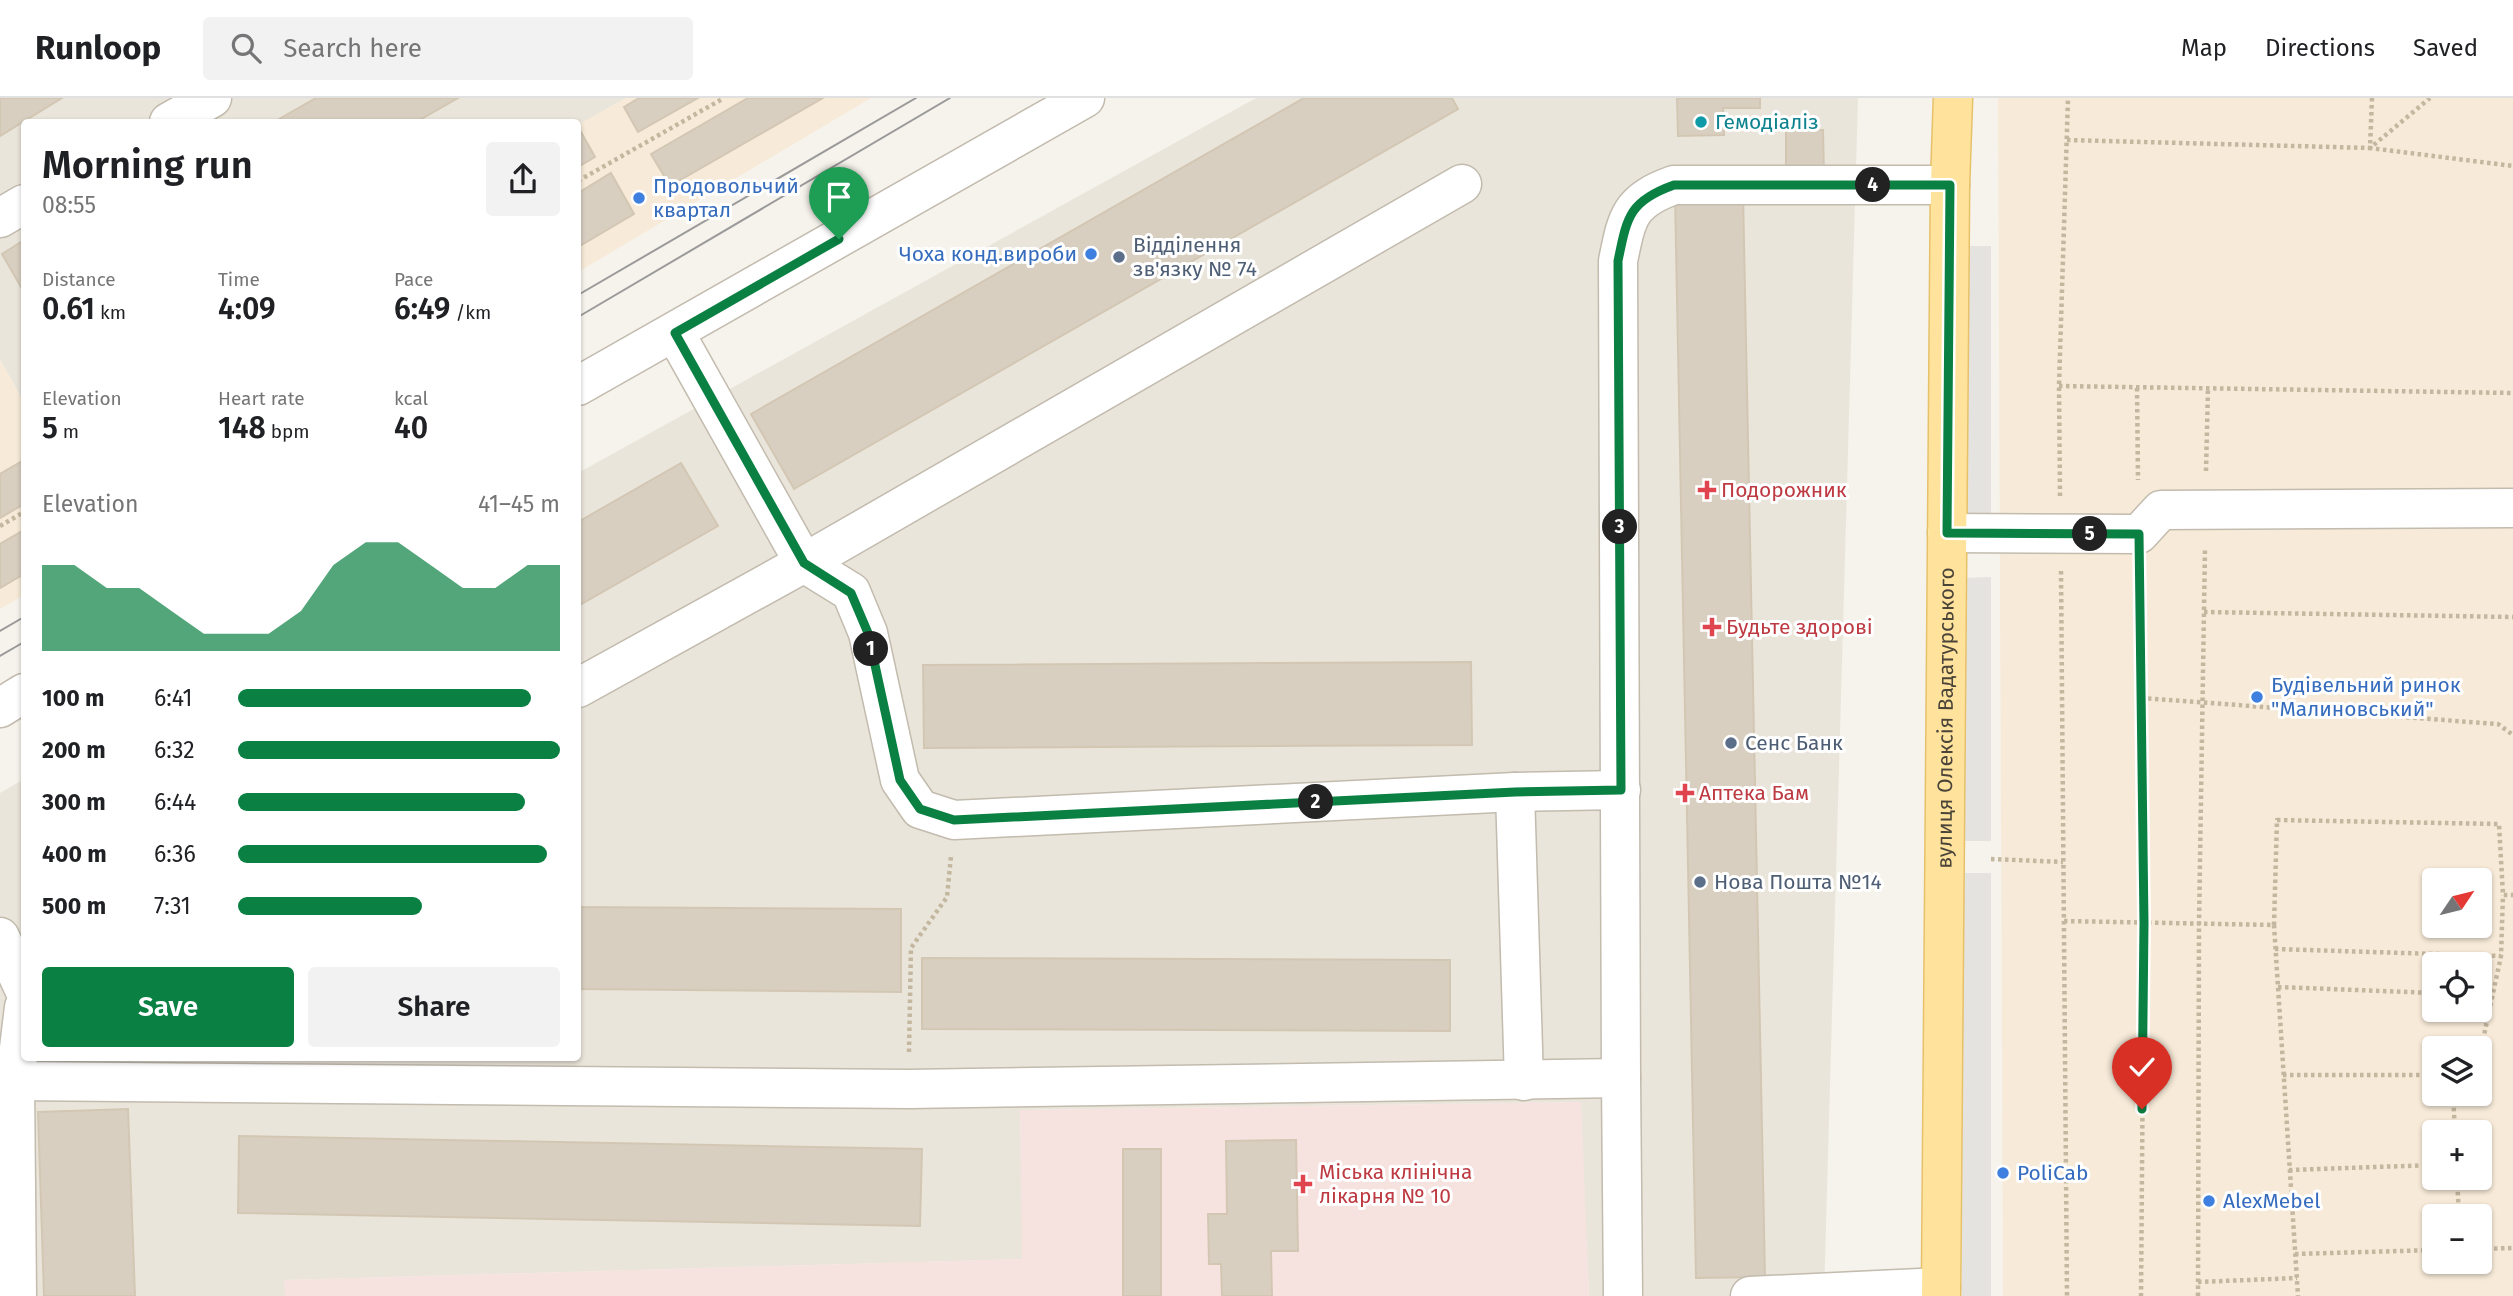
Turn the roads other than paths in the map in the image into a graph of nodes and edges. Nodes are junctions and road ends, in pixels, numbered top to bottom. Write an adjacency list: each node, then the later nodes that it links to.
1 (212, 98): 4 (street)
2 (1085, 98): 9 (street)
3 (1953, 98): 6 (main road, вулиця Олексія Вадатурського)
4 (173, 112)
5 (1462, 184): 13 (street)
6 (1950, 185): 12 (main road, вулиця Олексія Вадатурського); 17 (street)
7 (21, 206): 8 (street)
8 (0, 218)
9 (675, 333): 10 (street); 13 (street)
10 (581, 384)
11 (2513, 508): 12 (street)
12 (1947, 533): 27 (main road, вулиця Олексія Вадатурського)
13 (804, 563): 14 (street); 18 (street)
14 (581, 686)
15 (21, 695): 16 (street)
16 (0, 708)
17 (1621, 790): 18 (street); 24 (street)
18 (1515, 792): 26 (street)
19 (0, 937): 20 (street)
20 (21, 985)
21 (21, 994): 22 (street)
22 (0, 1010)
23 (21, 1032): 25 (street)
24 (1620, 1078): 26 (street); 29 (street)
25 (15, 1081): 26 (street); 28 (street)
26 (1524, 1081)
27 (1941, 1292): 30 (street)
28 (17, 1296)
29 (1623, 1296)
30 (1750, 1296)

